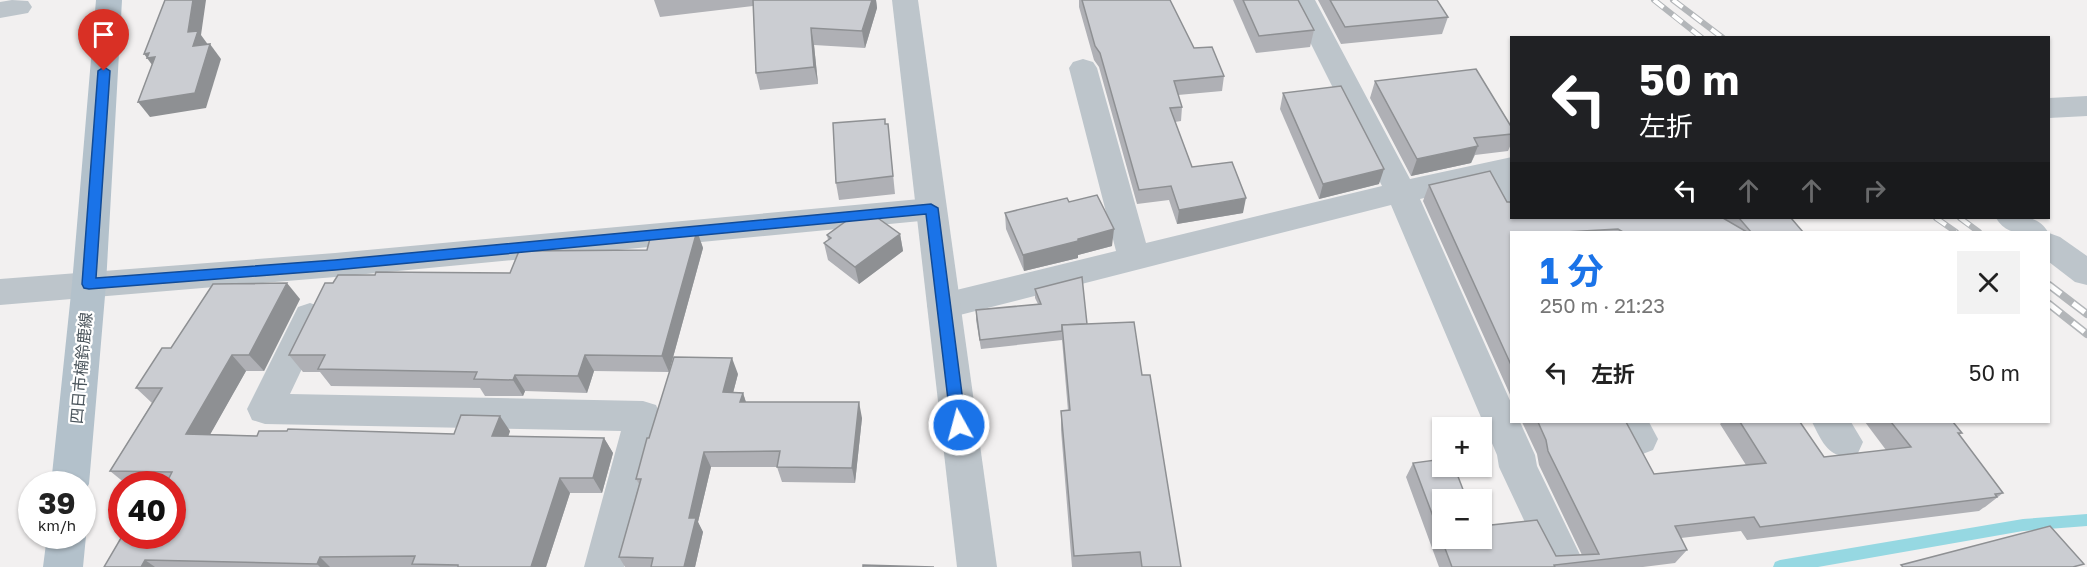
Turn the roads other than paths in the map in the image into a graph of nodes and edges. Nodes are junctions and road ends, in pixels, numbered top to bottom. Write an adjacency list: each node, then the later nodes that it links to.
1 (109, 0): 17 (main road, 四日市楠鈴鹿線)
2 (905, 0): 10 (street)
3 (1302, 0): 9 (street)
4 (1083, 68): 14 (street)
5 (2087, 106): 6 (street)
6 (2050, 108)
7 (1503, 170): 8 (street); 9 (street)
8 (1510, 190)
9 (1401, 192): 14 (street); 25 (street)
10 (931, 208): 15 (street); 19 (street)
11 (2013, 219): 12 (street)
12 (2031, 231)
13 (2050, 246): 16 (street)
14 (1134, 259): 19 (street)
15 (335, 265): 17 (street); 23 (street)
16 (2087, 273)
17 (89, 284): 18 (street); 20 (main road, 四日市楠鈴鹿線)
18 (0, 292)
19 (944, 306): 24 (street)
20 (71, 471)
21 (65, 549): 22 (main road)
22 (63, 567)
23 (604, 567)
24 (976, 567)
25 (1566, 567)

